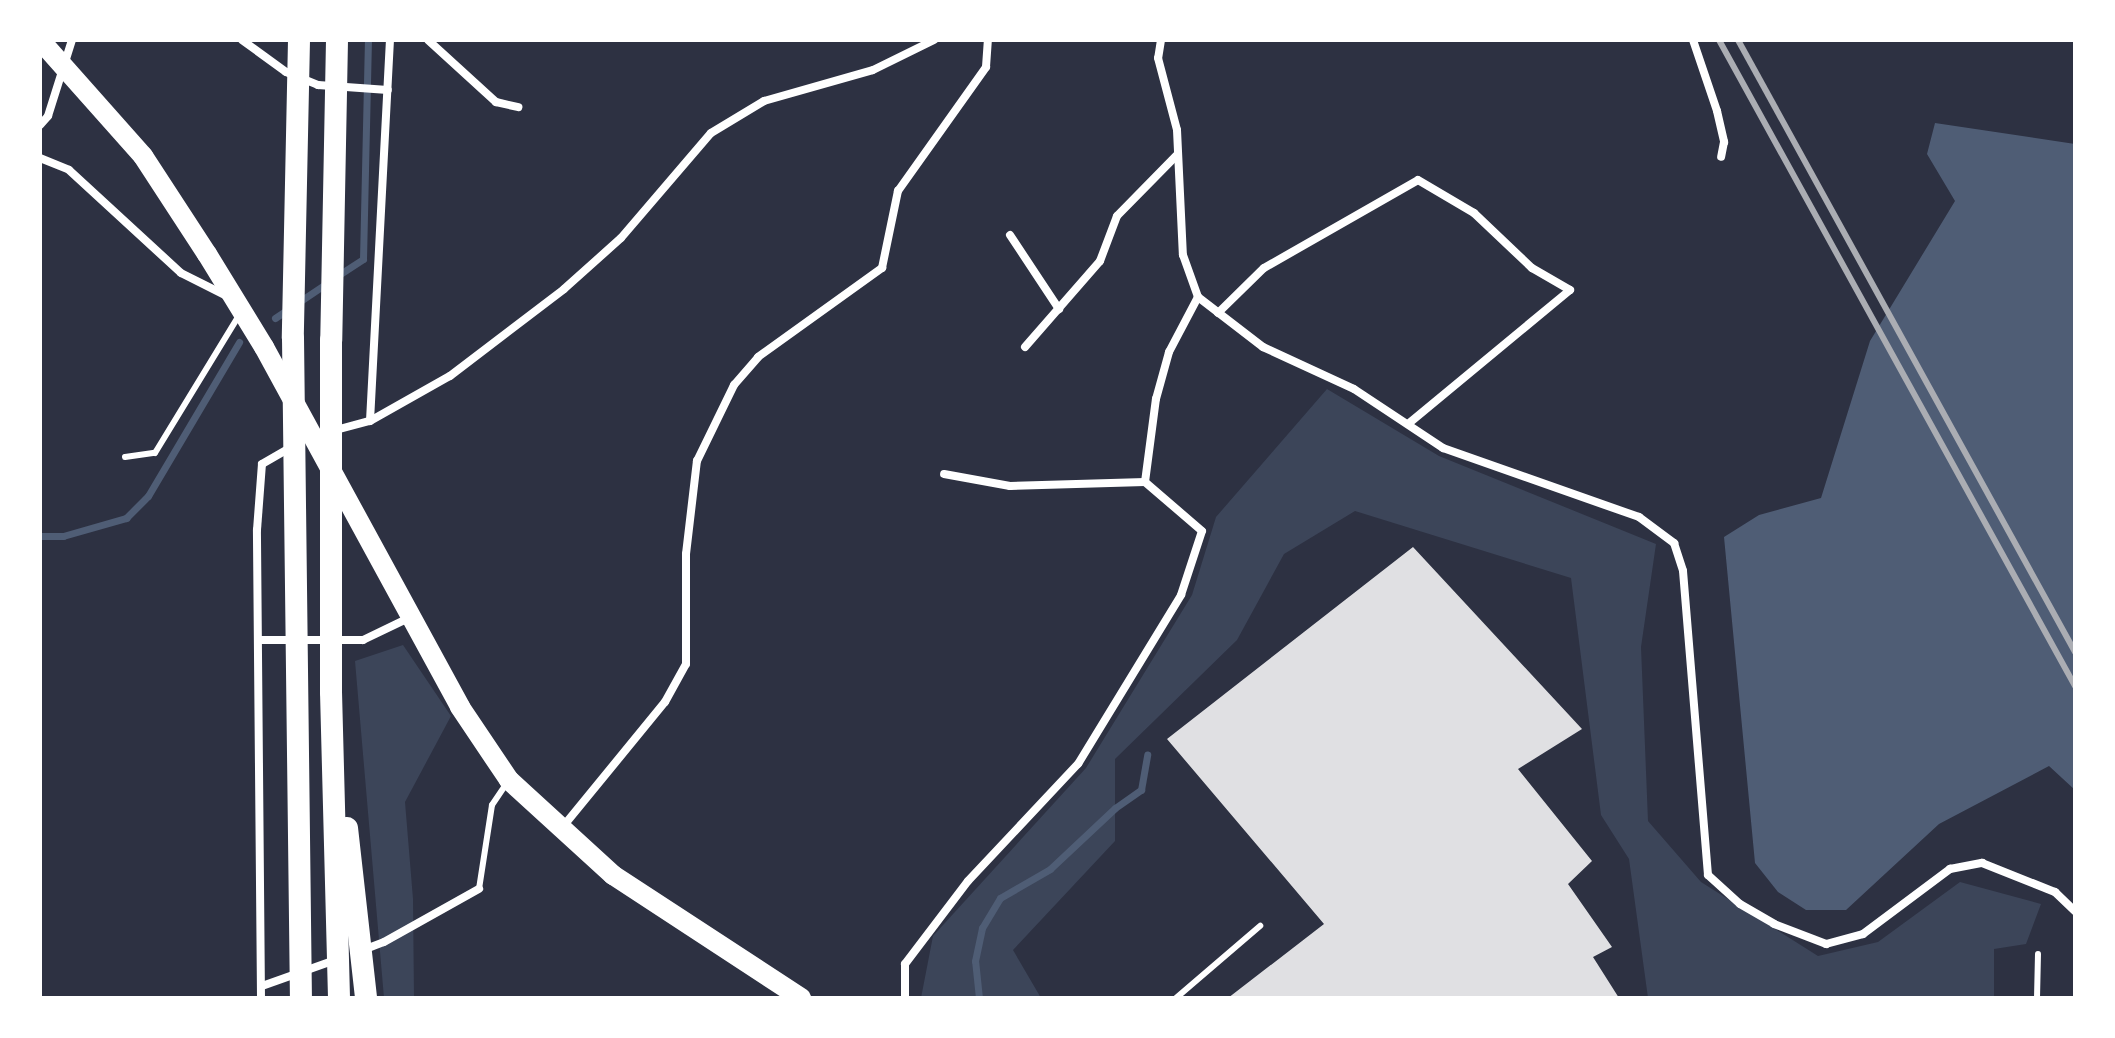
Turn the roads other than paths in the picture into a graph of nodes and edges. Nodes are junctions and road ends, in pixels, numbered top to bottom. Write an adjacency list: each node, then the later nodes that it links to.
1 (40, 40): 13 (highway)
2 (72, 40): 13 (street)
3 (242, 40): 14 (street)
4 (299, 40): 43 (highway)
5 (337, 40): 34 (highway)
6 (390, 40): 14 (street)
7 (428, 40): 15 (street)
8 (934, 40): 26 (street)
9 (988, 40): 36 (street)
10 (1161, 40): 17 (street)
11 (1693, 40): 18 (street)
12 (40, 49): 13 (highway)
13 (64, 65): 16 (street); 22 (highway)
14 (384, 90): 26 (street)
15 (518, 107)
16 (40, 125)
17 (1177, 155): 21 (street); 23 (street)
18 (1721, 157)
19 (40, 158): 22 (street)
20 (1010, 235): 23 (street)
21 (1198, 297): 24 (street); 31 (street)
22 (238, 305): 28 (highway); 29 (lane)
23 (1059, 309): 25 (street)
24 (1218, 313): 27 (street); 27 (street)
25 (1025, 347)
26 (370, 421): 28 (street)
27 (1408, 424): 38 (street)
28 (312, 436): 32 (highway); 33 (street)
29 (125, 457)
30 (944, 474): 31 (street)
31 (1145, 482): 47 (street)
32 (411, 617): 33 (street); 35 (highway)
33 (258, 640): 41 (street)
34 (331, 692): 44 (highway); 45 (highway)
35 (509, 780): 36 (highway); 37 (lane)
36 (561, 830): 46 (highway)
37 (479, 889): 41 (street)
38 (2075, 911)
39 (1260, 926): 48 (lane)
40 (2038, 954): 49 (lane)
41 (262, 986): 42 (street)
42 (261, 998)
43 (301, 998)
44 (339, 998)
45 (366, 998)
46 (801, 998)
47 (905, 998)
48 (1176, 998)
49 (2037, 998)

